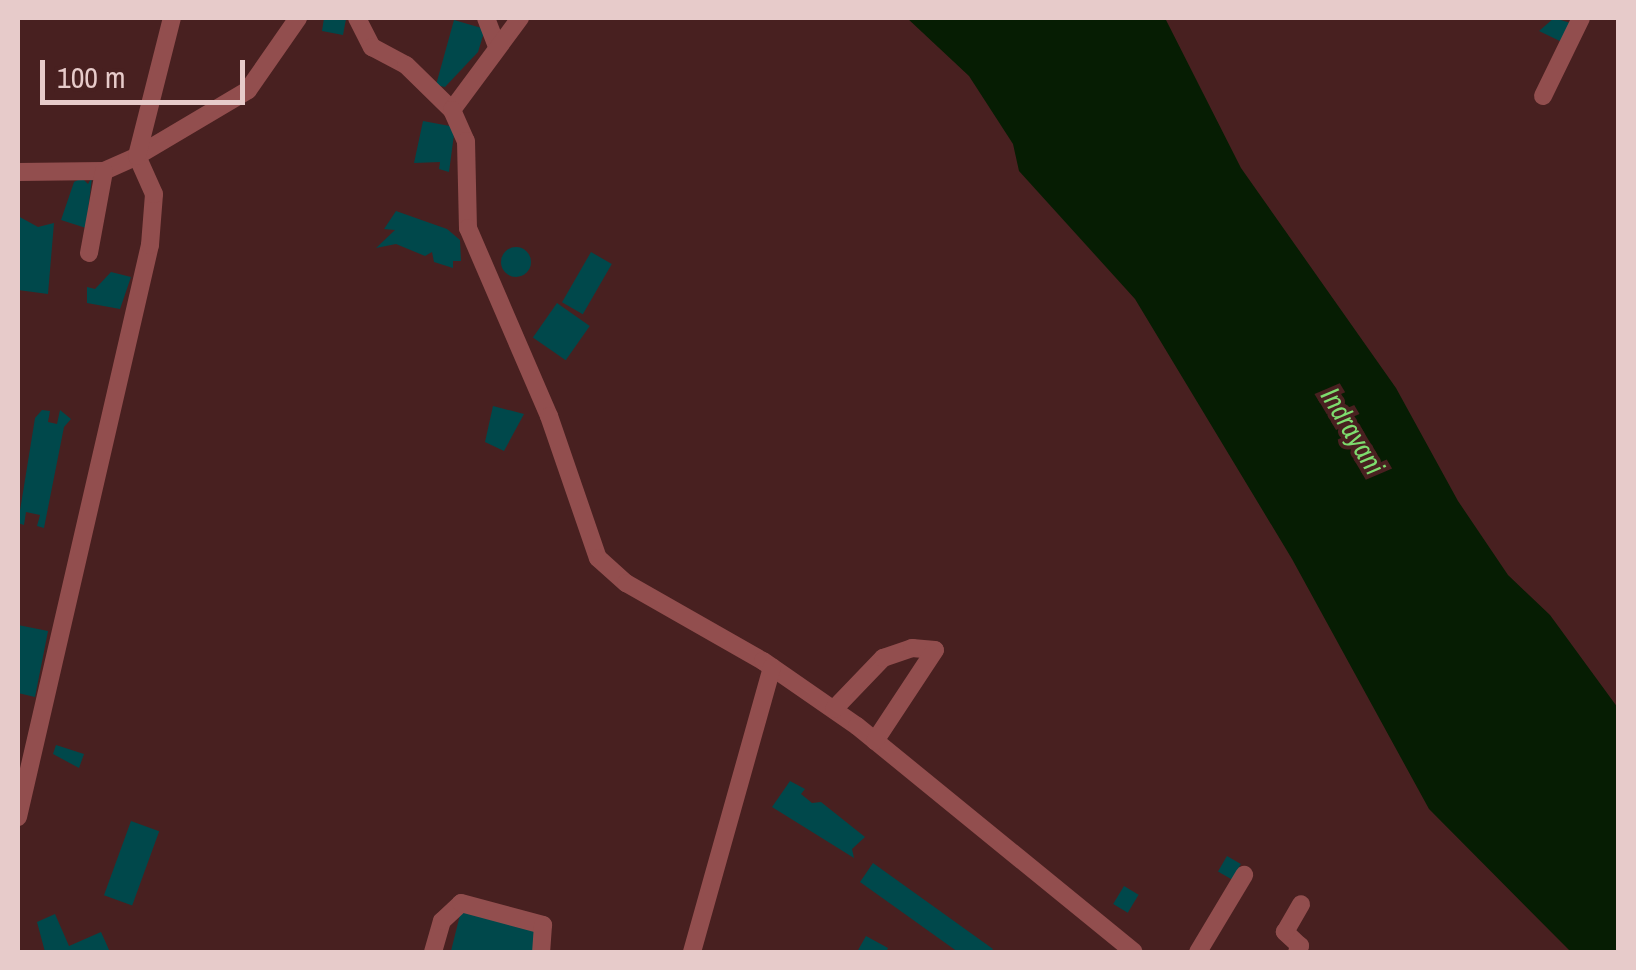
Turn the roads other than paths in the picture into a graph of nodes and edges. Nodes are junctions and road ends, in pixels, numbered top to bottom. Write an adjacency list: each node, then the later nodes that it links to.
1 (172, 18): 10 (street)
2 (298, 18): 10 (street)
3 (358, 18): 9 (street)
4 (486, 18): 7 (street)
5 (520, 18): 7 (street)
6 (1581, 18): 8 (street)
7 (496, 44): 9 (street)
8 (1543, 96)
9 (452, 110): 14 (street)
10 (137, 156): 11 (street); 17 (street)
11 (104, 171): 12 (street); 13 (street)
12 (18, 172)
13 (89, 254)
14 (772, 667): 15 (street); 22 (street)
15 (834, 709): 16 (street); 16 (street)
16 (875, 741): 23 (street)
17 (18, 817)
18 (1244, 875): 24 (street)
19 (1301, 904): 25 (street)
20 (433, 952): 21 (street)
21 (541, 952)
22 (692, 952)
23 (1134, 952)
24 (1198, 952)
25 (1297, 952)

